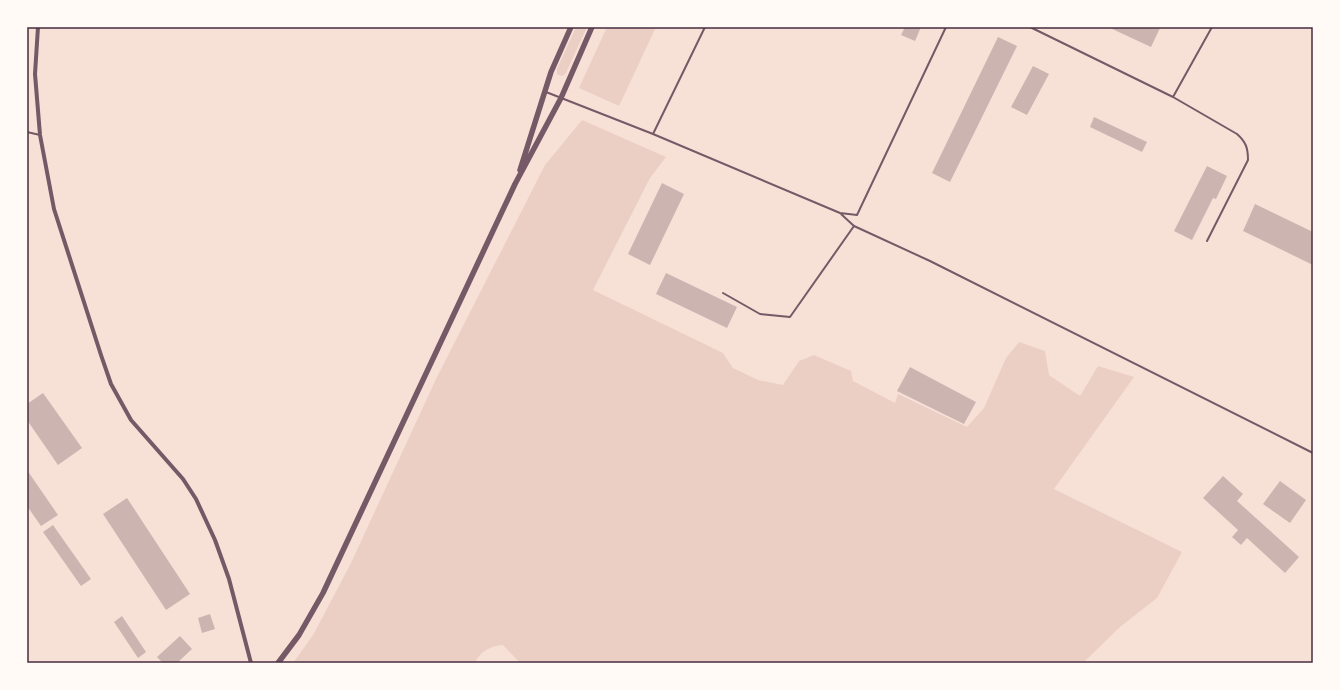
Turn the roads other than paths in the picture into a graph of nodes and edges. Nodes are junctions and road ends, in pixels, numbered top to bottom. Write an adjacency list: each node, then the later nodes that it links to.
1 (38, 27): 12 (street)
2 (571, 27): 8 (street)
3 (592, 27): 10 (street)
4 (704, 27): 13 (lane)
5 (946, 27): 15 (lane)
6 (1030, 27): 9 (lane)
7 (1212, 27): 9 (lane)
8 (545, 91): 10 (lane); 14 (street)
9 (1173, 97): 17 (lane)
10 (561, 98): 13 (lane); 14 (street)
11 (27, 132): 12 (lane)
12 (40, 134): 20 (street)
13 (653, 134): 15 (lane)
14 (515, 184): 21 (street)
15 (840, 213): 16 (lane)
16 (854, 226): 18 (lane); 19 (lane)
17 (1207, 242)
18 (723, 293)
19 (1313, 453)
20 (251, 663)
21 (278, 663)

